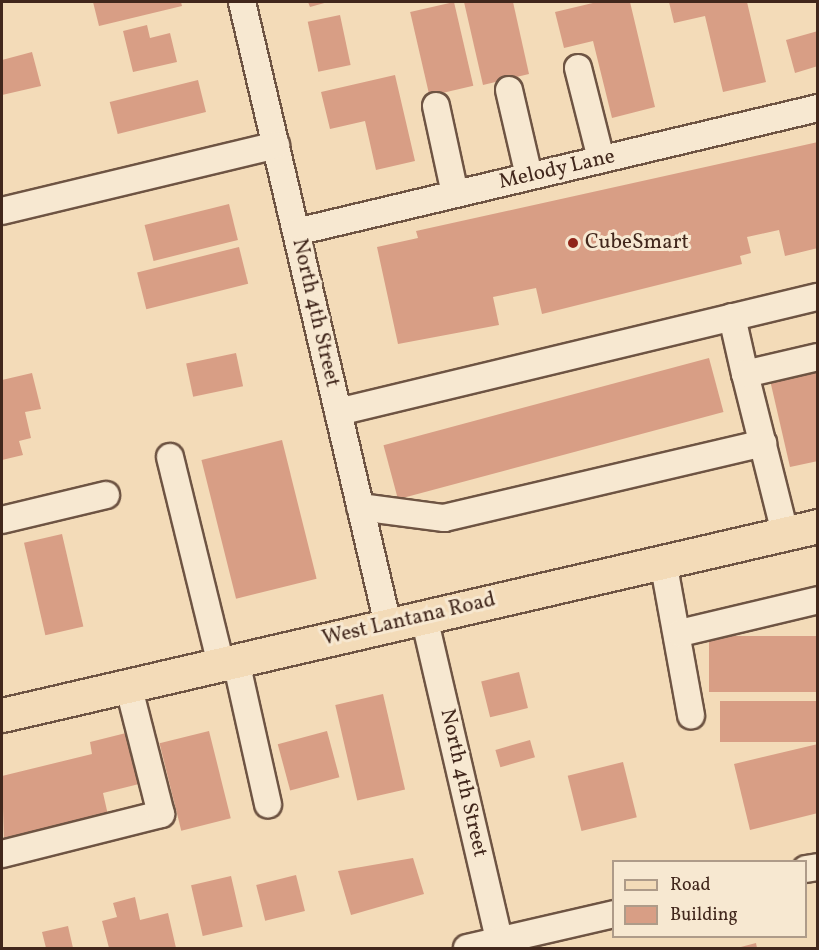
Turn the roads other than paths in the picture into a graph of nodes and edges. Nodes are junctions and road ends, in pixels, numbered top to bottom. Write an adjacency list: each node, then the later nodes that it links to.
1 (242, 2): 6 (street, North 4th Street)
2 (578, 68): 7 (street)
3 (509, 90): 8 (street)
4 (436, 106): 9 (street)
5 (818, 108): 7 (street, Melody Lane)
6 (276, 146): 10 (street); 11 (street, North 4th Street)
7 (600, 159): 8 (street, Melody Lane)
8 (529, 176): 9 (street, Melody Lane)
9 (455, 194): 11 (street, Melody Lane)
10 (2, 211)
11 (296, 232): 16 (street, North 4th Street)
12 (818, 297): 13 (street)
13 (732, 317): 15 (street); 16 (street)
14 (818, 357): 15 (street)
15 (746, 374): 17 (street)
16 (338, 412): 20 (street, North 4th Street)
17 (762, 443): 20 (street); 23 (street)
18 (171, 457): 29 (street)
19 (106, 495): 21 (street)
20 (360, 507): 27 (street, North 4th Street)
21 (2, 520)
22 (818, 526): 23 (main road, West Lantana Road)
23 (785, 533): 24 (main road, West Lantana Road)
24 (663, 561): 26 (main road, West Lantana Road); 28 (street)
25 (818, 600): 28 (street)
26 (424, 617): 27 (main road, West Lantana Road); 36 (street, North 4th Street)
27 (388, 625): 29 (main road, West Lantana Road)
28 (680, 633): 32 (street)
29 (229, 662): 30 (main road, West Lantana Road); 33 (street)
30 (128, 686): 31 (main road, West Lantana Road); 34 (street)
31 (2, 715)
32 (691, 715)
33 (268, 804)
34 (2, 854)
35 (612, 915): 36 (street)
36 (500, 945): 37 (street)
37 (466, 948)

